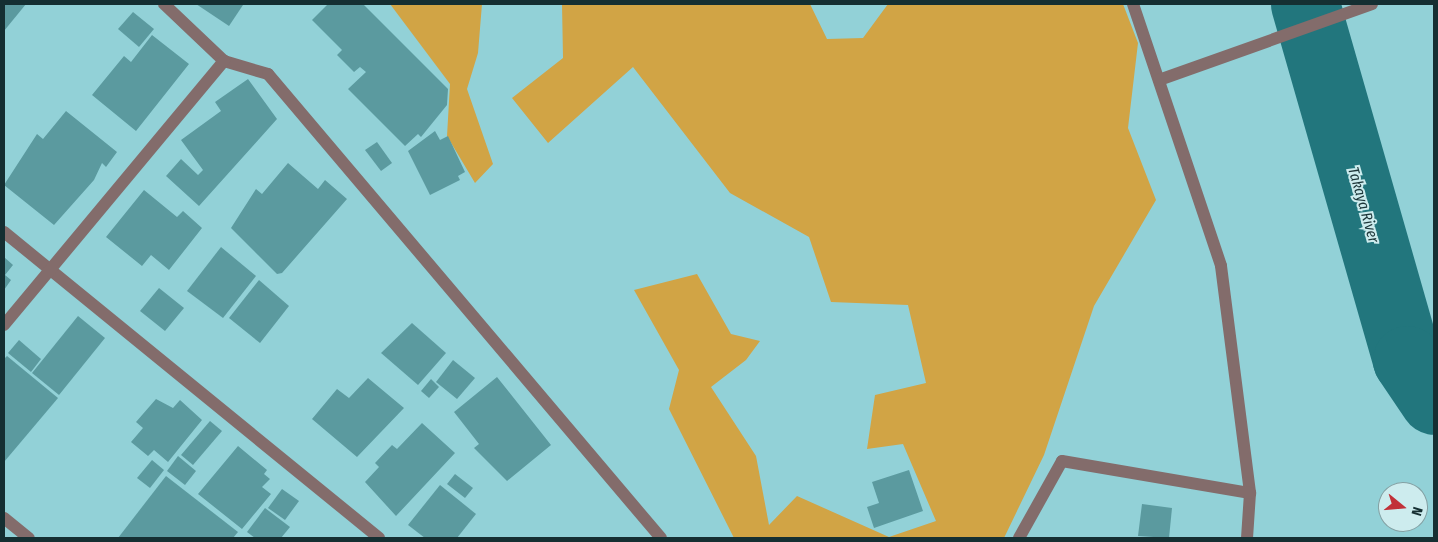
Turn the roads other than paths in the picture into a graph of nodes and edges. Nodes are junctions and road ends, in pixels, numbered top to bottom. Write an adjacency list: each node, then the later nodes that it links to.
1 (164, 4): 4 (street)
2 (1133, 4): 5 (street)
3 (1372, 4): 5 (street)
4 (224, 61): 7 (street); 13 (street)
5 (1159, 80): 9 (street)
6 (4, 232): 7 (street)
7 (50, 270): 8 (street); 12 (street)
8 (4, 325)
9 (1250, 493): 14 (street); 15 (street)
10 (4, 518): 11 (street)
11 (29, 538)
12 (379, 538)
13 (662, 538)
14 (1020, 538)
15 (1247, 538)

